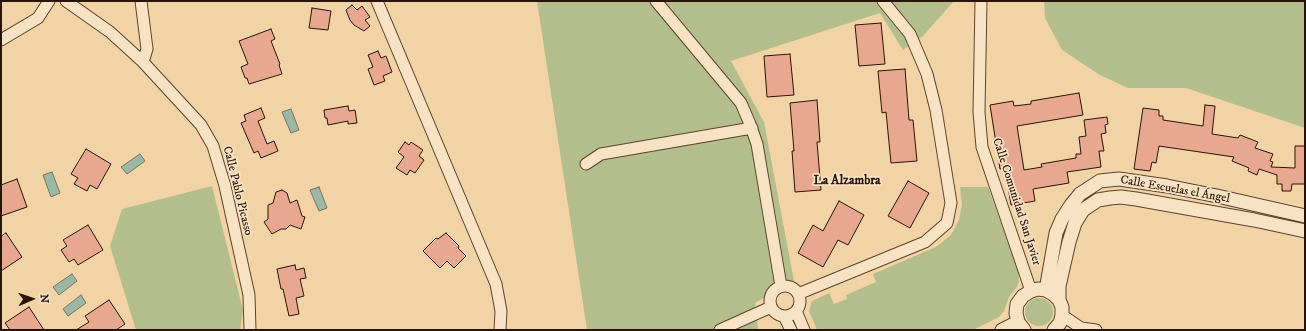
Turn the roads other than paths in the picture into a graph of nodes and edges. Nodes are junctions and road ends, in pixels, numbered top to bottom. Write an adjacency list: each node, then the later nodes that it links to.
1 (50, 1): 8 (street)
2 (66, 1): 9 (street, Calle Pablo Picasso)
3 (141, 1): 9 (street)
4 (377, 1): 26 (street)
5 (656, 1): 10 (street)
6 (883, 1): 17 (street)
7 (981, 1): 16 (street, Calle Comunidad San Javier)
8 (1, 40)
9 (143, 62): 25 (street, Calle Pablo Picasso)
10 (752, 128): 11 (street); 14 (street)
11 (586, 164)
12 (1305, 216): 15 (street, Calle Escuelas el Ángel)
13 (1305, 231): 18 (street, Calle Escuelas el Ángel)
14 (782, 286): 17 (street); 19 (street)
15 (1046, 290): 16 (street); 18 (street)
16 (1030, 291): 23 (street)
17 (798, 294): 20 (street)
18 (1059, 300): 22 (street, Calle Escuelas el Ángel)
19 (771, 308): 21 (street); 27 (street)
20 (796, 311): 21 (street); 29 (street)
21 (784, 316): 28 (street)
22 (1062, 316): 24 (street); 31 (street)
23 (1021, 326): 30 (street)
24 (1081, 329): 32 (street)
25 (250, 330)
26 (500, 330)
27 (720, 330)
28 (791, 330)
29 (804, 330)
30 (1002, 330)
31 (1054, 330)
32 (1096, 330)

